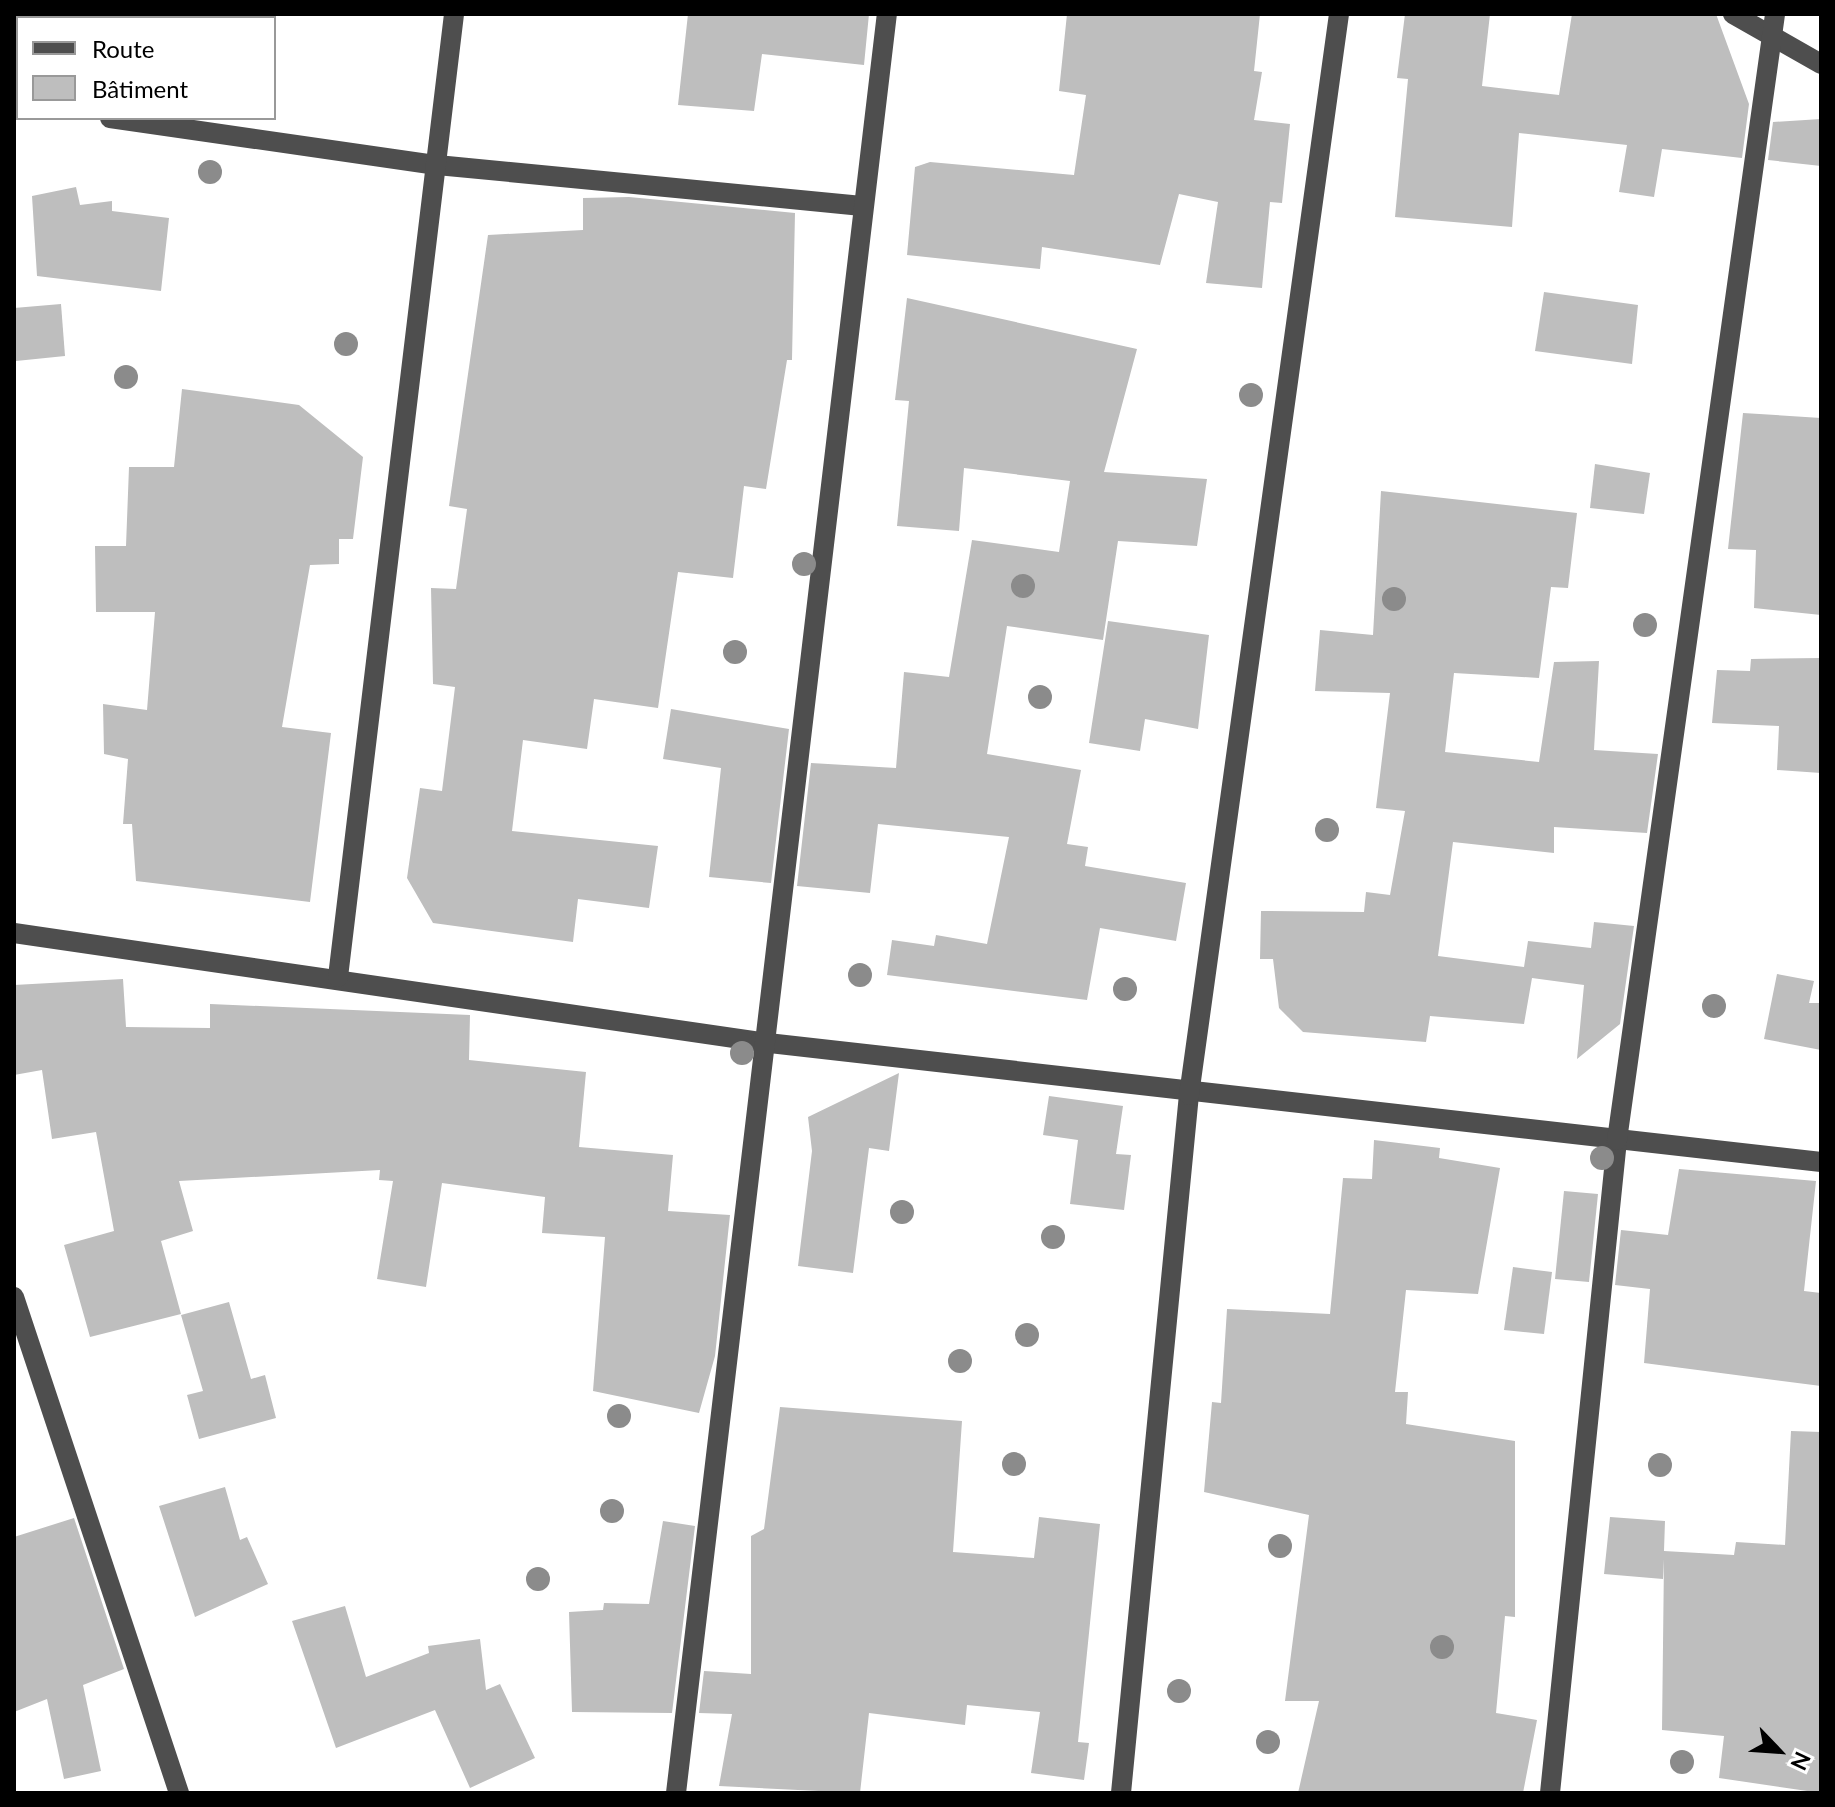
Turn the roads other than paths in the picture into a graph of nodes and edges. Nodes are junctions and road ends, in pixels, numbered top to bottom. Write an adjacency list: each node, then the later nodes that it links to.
1 (454, 14): 9 (street)
2 (887, 14): 10 (street)
3 (1339, 14): 14 (street)
4 (1733, 14): 6 (street)
5 (1775, 14): 6 (street)
6 (1772, 36): 7 (street); 15 (street)
7 (1821, 64)
8 (124, 120): 9 (street)
9 (437, 165): 10 (street); 12 (street)
10 (862, 206): 13 (street)
11 (14, 933): 12 (street)
12 (338, 977): 13 (street)
13 (760, 1042): 14 (street); 19 (street)
14 (1189, 1095): 15 (street); 20 (street)
15 (1617, 1140): 16 (street); 21 (street)
16 (1821, 1162)
17 (14, 1297): 18 (street)
18 (179, 1793)
19 (676, 1793)
20 (1121, 1793)
21 (1550, 1793)

